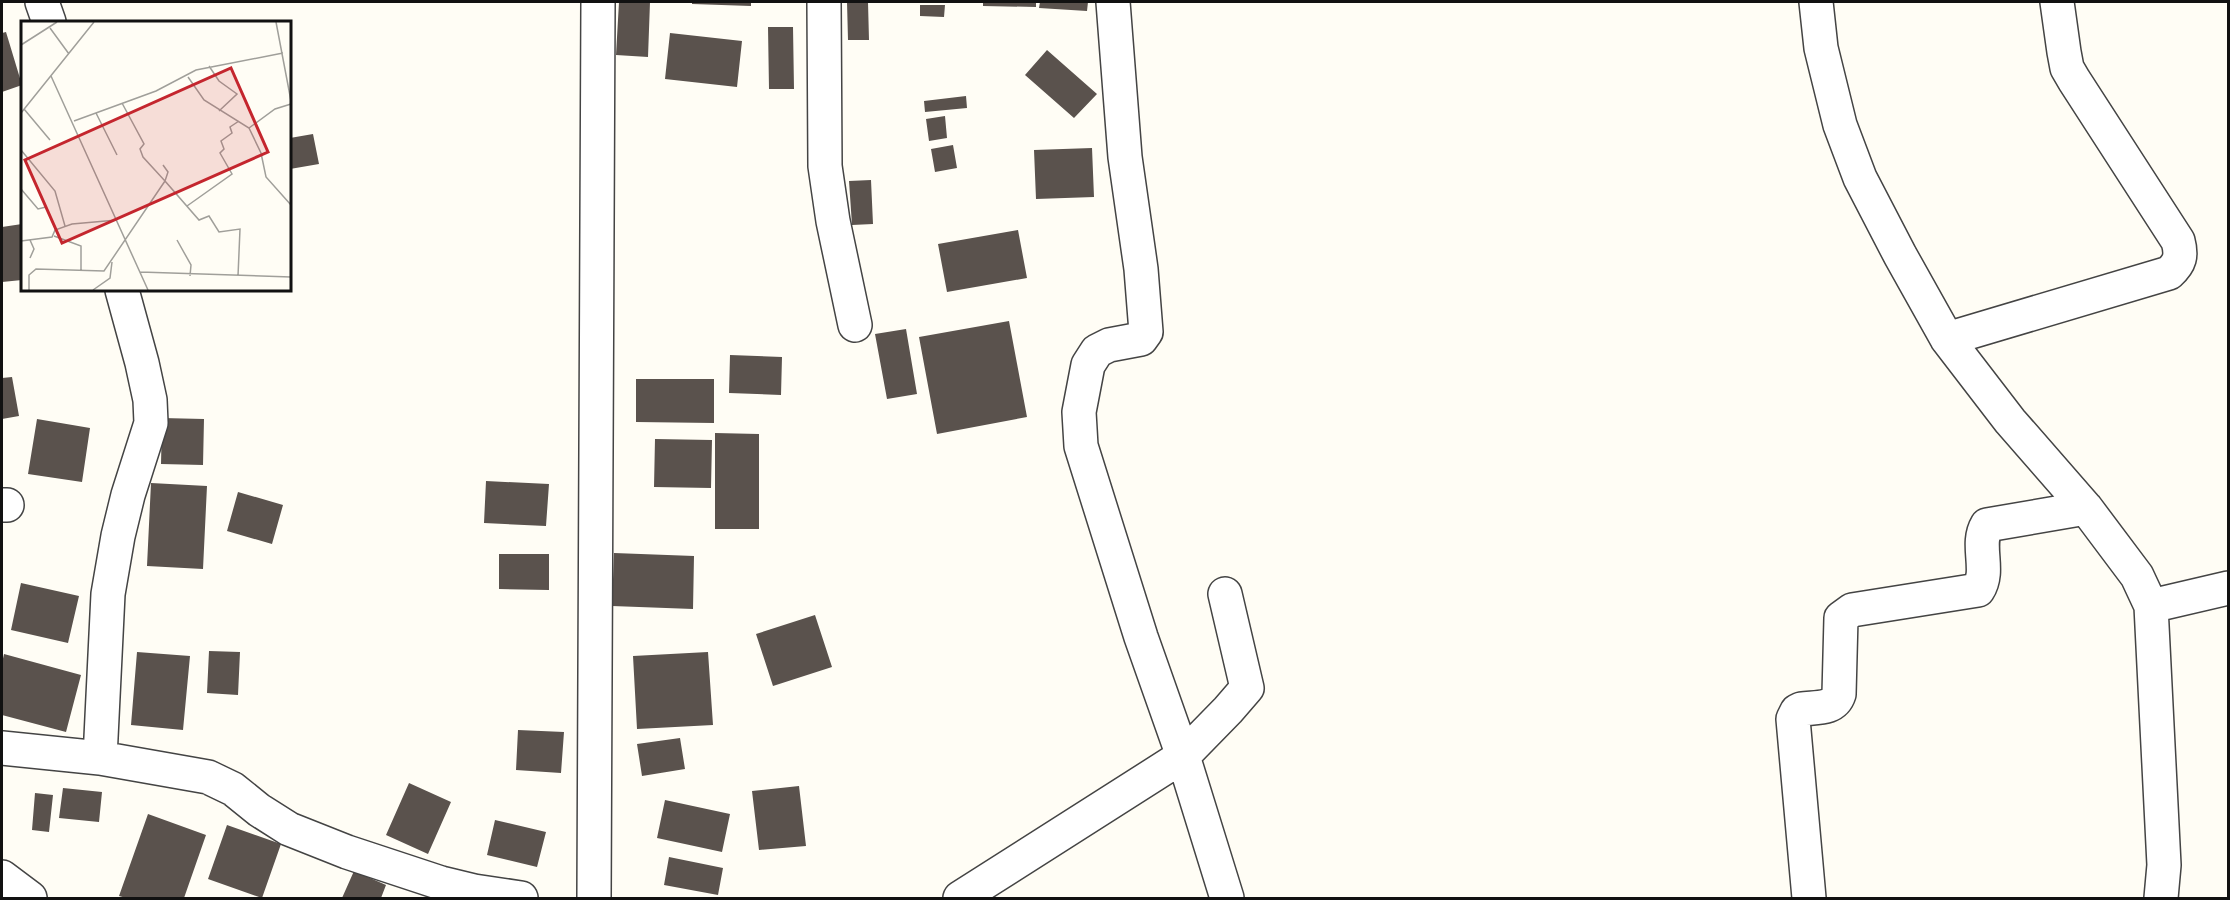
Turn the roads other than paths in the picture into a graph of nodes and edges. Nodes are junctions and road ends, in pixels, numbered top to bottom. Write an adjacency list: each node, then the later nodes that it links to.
1 (42, 2): 7 (street)
2 (598, 2): 21 (street)
3 (824, 2): 9 (street)
4 (1113, 2): 16 (street)
5 (1816, 2): 10 (street)
6 (2057, 2): 10 (street)
7 (49, 21)
8 (122, 291): 17 (street)
9 (855, 325)
10 (1947, 339): 11 (street)
11 (2086, 508): 14 (street); 24 (street)
12 (2229, 588): 14 (street)
13 (1225, 594): 16 (street)
14 (2151, 606): 25 (street)
15 (2, 748): 17 (street)
16 (1182, 756): 22 (street); 23 (street)
17 (100, 758): 20 (street)
18 (2, 877): 19 (street)
19 (30, 898)
20 (521, 898)
21 (594, 898)
22 (960, 898)
23 (1227, 898)
24 (1809, 898)
25 (2161, 898)

